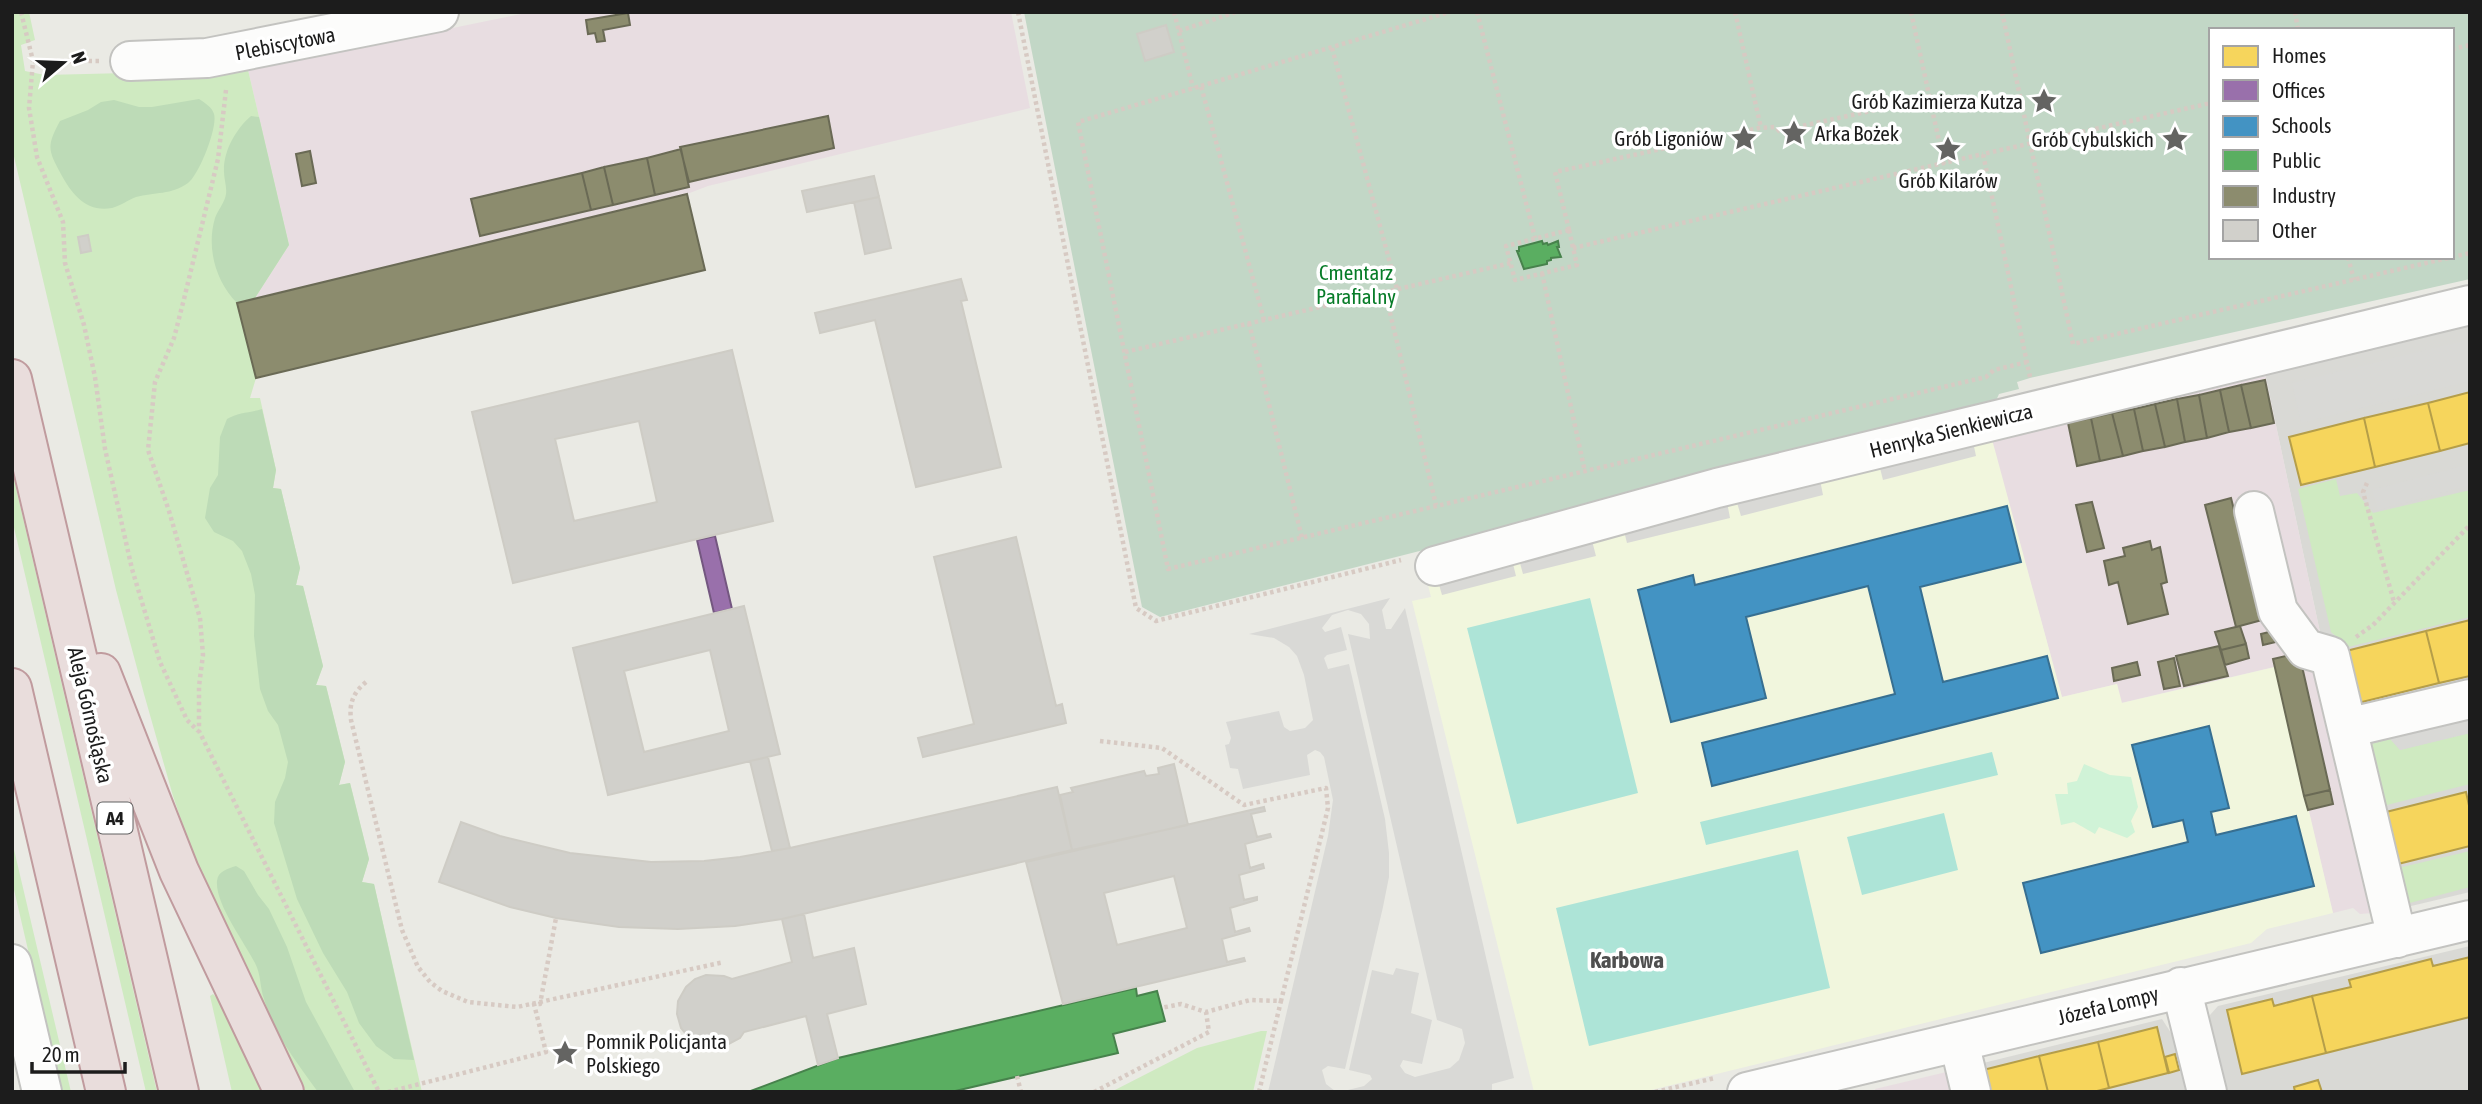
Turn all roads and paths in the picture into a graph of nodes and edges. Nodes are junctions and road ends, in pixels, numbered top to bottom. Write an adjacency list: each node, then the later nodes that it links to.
1 (21, 12): 14 (path)
2 (439, 12): 13 (street, Plebiscytowa)
3 (1018, 12): 46 (path)
4 (1174, 12): 11 (path)
5 (1236, 12): 11 (path)
6 (1450, 12): 12 (path)
7 (1477, 12): 25 (path)
8 (1735, 12): 20 (path)
9 (1911, 12): 18 (path)
10 (2002, 12): 21 (path)
11 (1179, 31): 17 (path)
12 (1332, 48): 16 (path); 32 (path)
13 (232, 53): 15 (street, Plebiscytowa); 53 (path)
14 (33, 61): 15 (path); 53 (path)
15 (130, 61)
16 (1201, 86): 17 (path); 35 (path)
17 (1193, 88): 37 (path)
18 (1930, 98): 20 (path); 23 (path)
19 (2209, 103): 21 (path)
20 (1762, 128): 24 (path)
21 (2029, 142): 22 (path); 31 (path)
22 (1983, 154): 23 (path); 39 (path)
23 (1944, 164): 26 (path)
24 (1569, 230): 25 (path); 26 (path)
25 (1535, 238): 29 (path)
26 (1573, 248): 30 (path)
27 (2348, 259): 31 (path)
28 (2445, 259): 31 (path)
29 (1511, 263): 30 (path); 32 (path)
30 (1542, 274): 39 (path)
31 (2354, 281)
32 (1397, 289): 33 (path)
33 (1385, 292): 35 (path); 41 (path)
34 (2470, 305): 46 (street, Henryka Sienkiewicza)
35 (1264, 320): 36 (path)
36 (1249, 323): 37 (path); 44 (path)
37 (1125, 352): 44 (path)
38 (12, 379): 45 (highway, Aleja Górnośląska / A4)
39 (1585, 472): 41 (path)
40 (2367, 483): 47 (path)
41 (1436, 505): 44 (path)
42 (2254, 511): 48 (street)
43 (2470, 525): 47 (path)
44 (1301, 538)
45 (51, 544): 69 (highway, Aleja Górnośląska / A4); 70 (highway)
46 (1435, 566)
47 (2394, 603): 48 (path)
48 (2330, 656): 52 (street)
49 (366, 681): 62 (path)
50 (12, 688): 68 (highway)
51 (2470, 699): 52 (street)
52 (2347, 729): 57 (street)
53 (199, 731): 71 (path)
54 (1100, 741): 61 (path)
55 (556, 918): 62 (path)
56 (2470, 920): 57 (street, Józefa Lompy)
57 (2397, 938): 60 (street, Józefa Lompy)
58 (724, 962): 62 (path)
59 (12, 964): 67 (street)
60 (2181, 987): 65 (street, Józefa Lompy); 78 (street)
61 (1280, 1001): 64 (path); 75 (path)
62 (537, 1004): 72 (path)
63 (1161, 1008): 64 (path)
64 (1206, 1012): 74 (path)
65 (1959, 1042): 76 (street, Józefa Lompy); 77 (street)
66 (1017, 1076): 73 (path)
67 (42, 1092)
68 (106, 1092)
69 (179, 1092)
70 (284, 1092)
71 (379, 1092)
72 (388, 1092)
73 (1021, 1092)
74 (1094, 1092)
75 (1259, 1092)
76 (1747, 1092)
77 (1971, 1092)
78 (2207, 1092)

